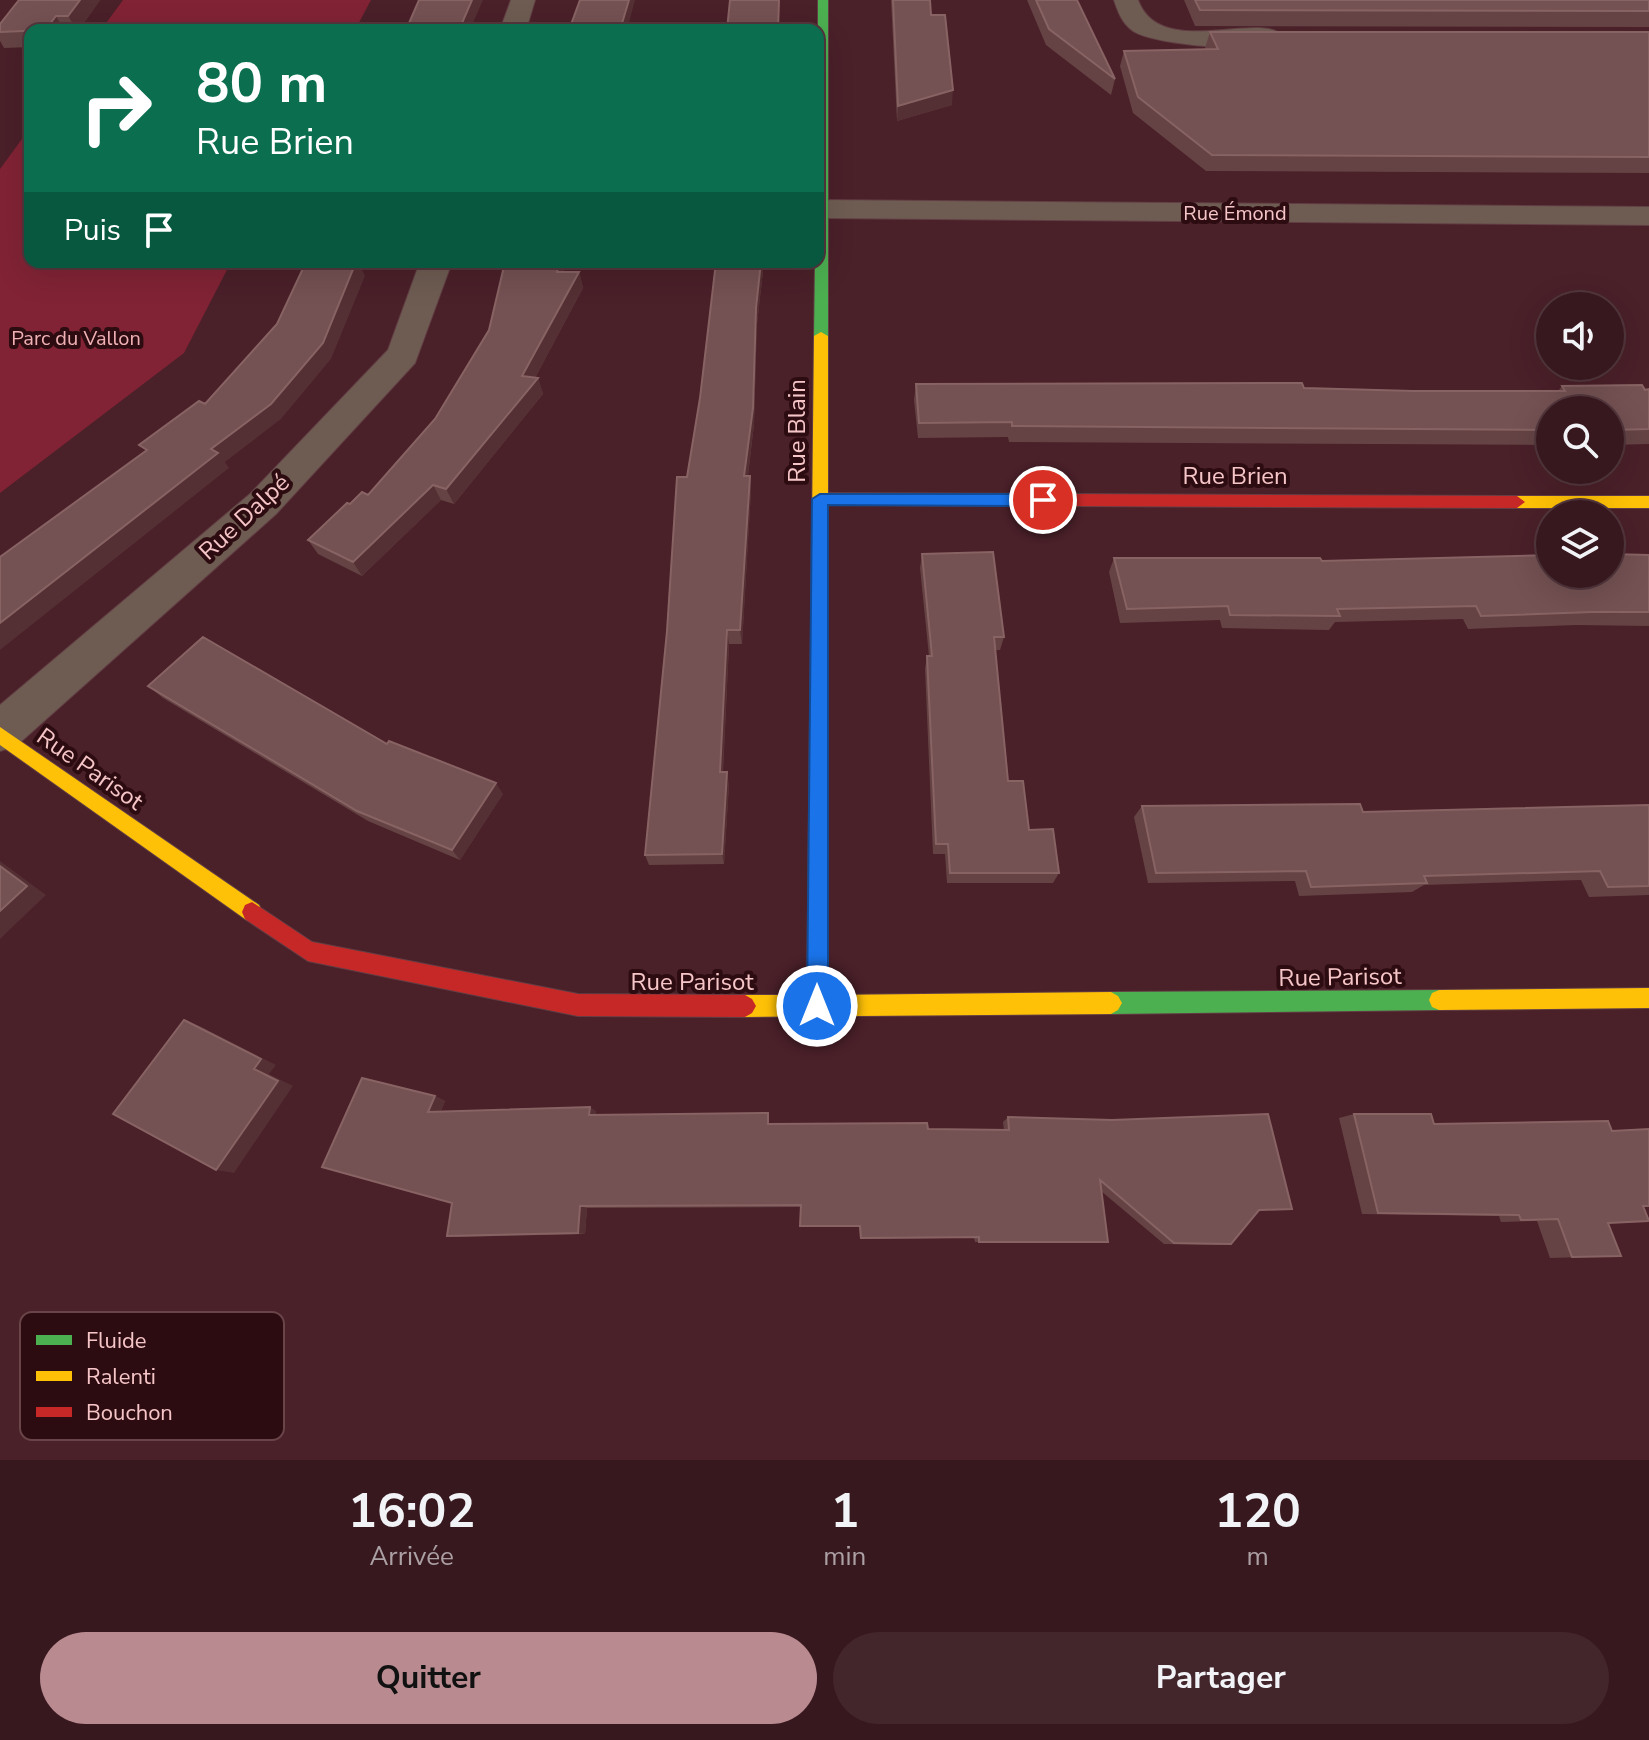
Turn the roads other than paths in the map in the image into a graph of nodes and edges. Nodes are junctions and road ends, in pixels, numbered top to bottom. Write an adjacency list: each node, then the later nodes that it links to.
1 (523, 0): 4 (street)
2 (823, 0): 5 (street, Rue Blain)
3 (1126, 0): 6 (street)
4 (515, 24)
5 (823, 24)
6 (1289, 37)
7 (824, 209): 8 (street, Rue Émond)
8 (1649, 216)
9 (434, 268): 13 (street, Rue Dalpé)
10 (822, 268): 11 (street, Rue Blain)
11 (820, 499): 12 (street, Rue Brien); 15 (street, Rue Blain)
12 (1649, 502)
13 (0, 733): 15 (street, Rue Parisot)
14 (1649, 998): 15 (street, Rue Parisot)
15 (817, 1006)

